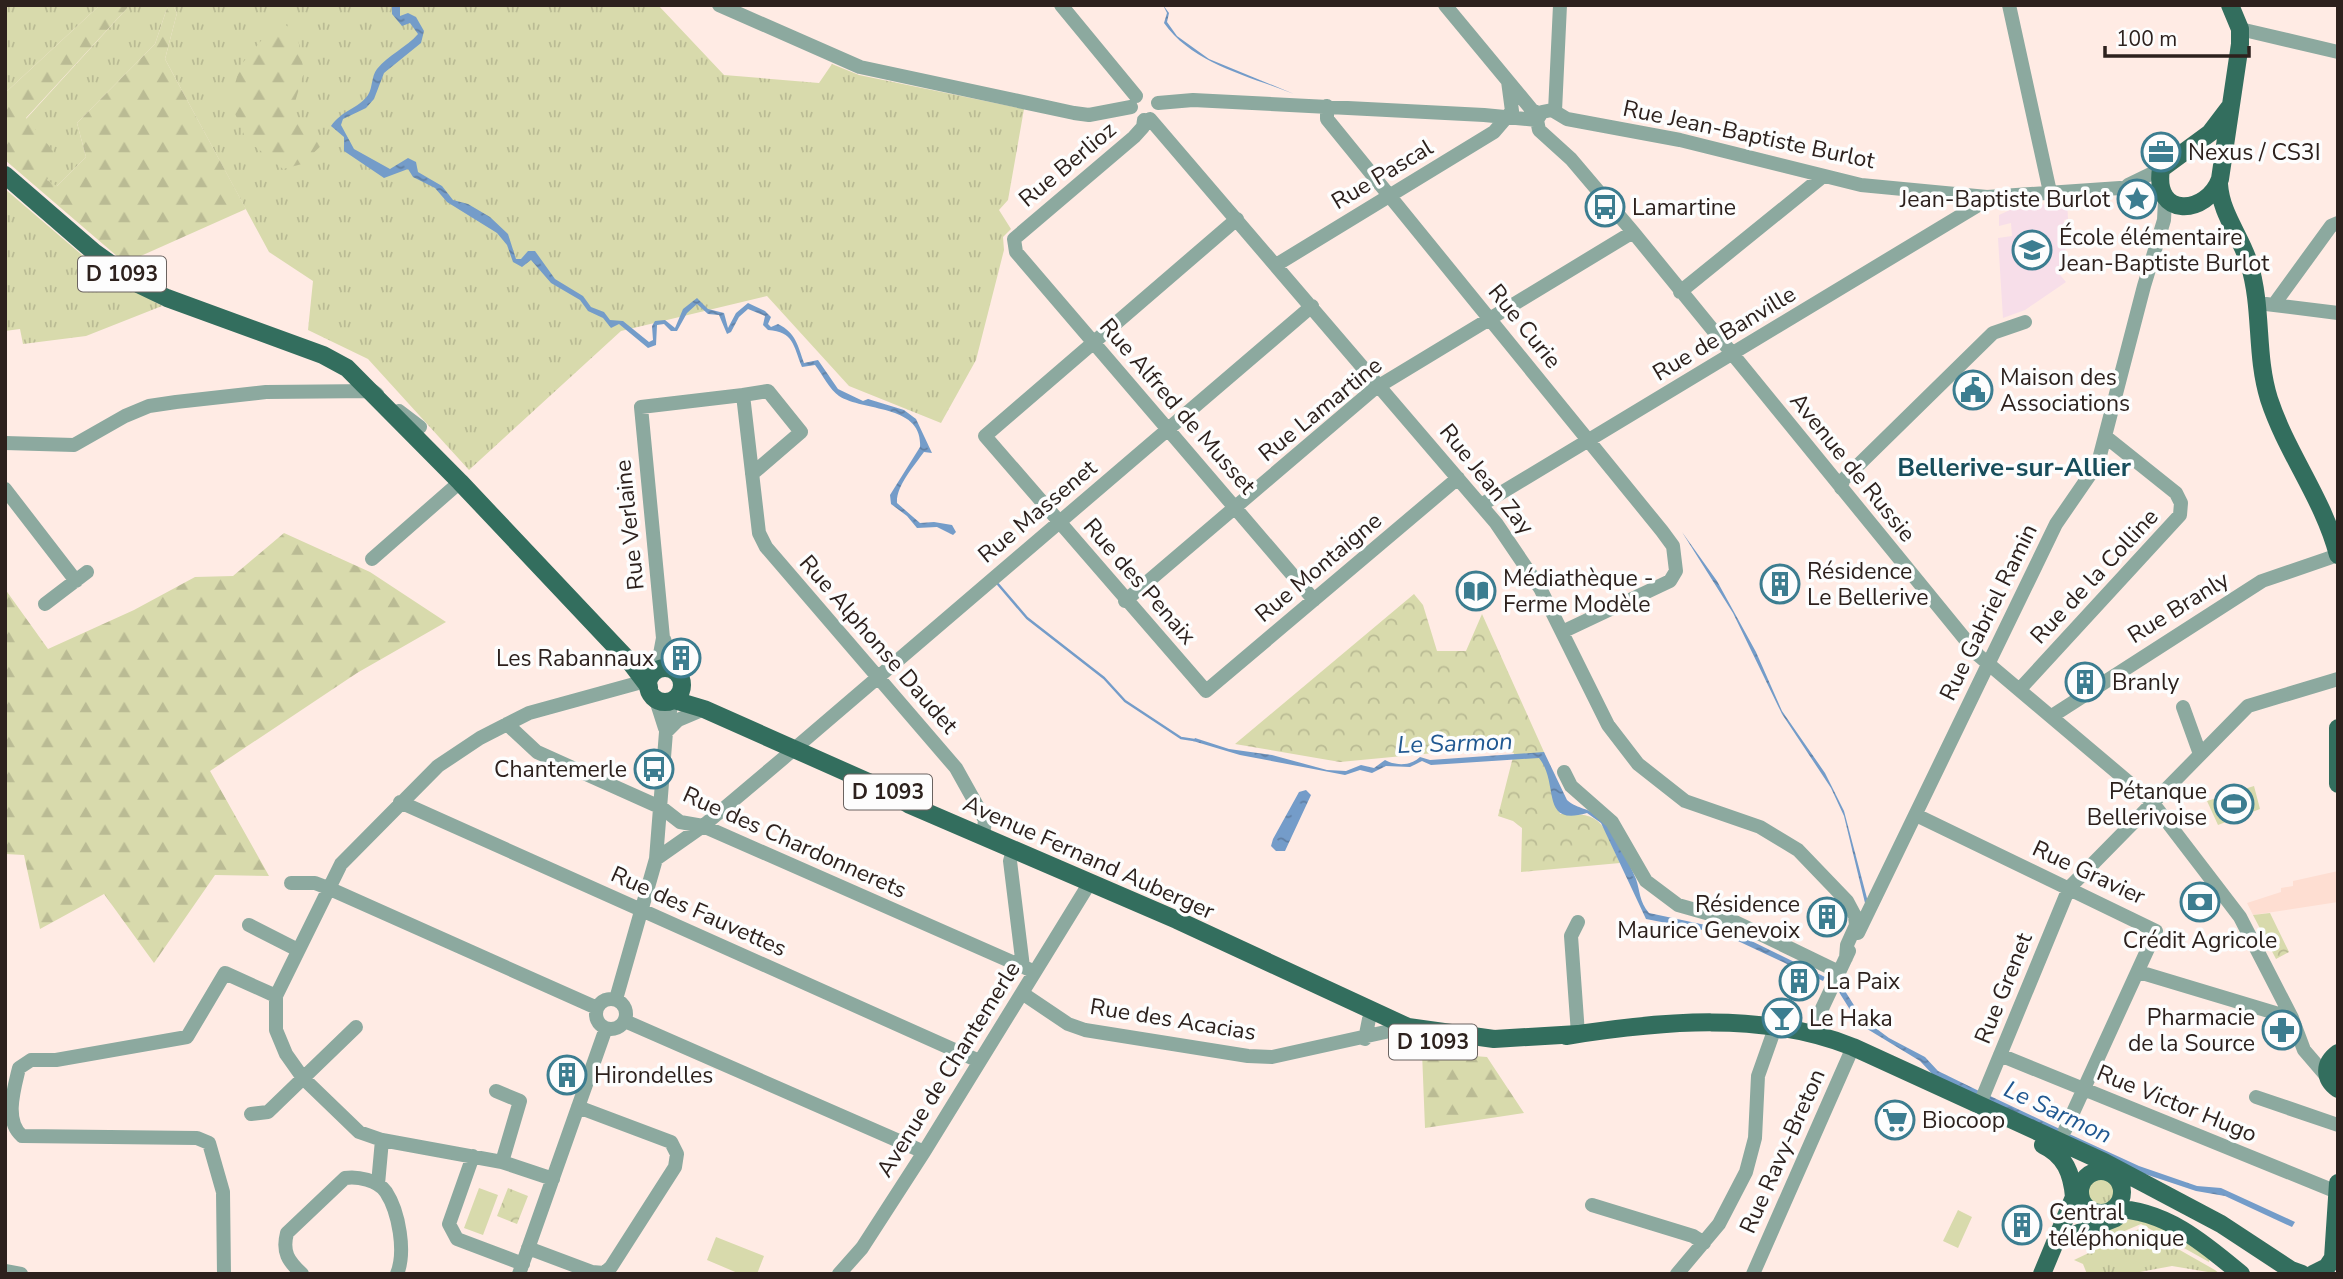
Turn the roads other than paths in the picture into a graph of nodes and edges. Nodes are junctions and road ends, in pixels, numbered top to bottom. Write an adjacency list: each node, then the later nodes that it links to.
1 (719, 5): 10 (street)
2 (1061, 5): 10 (street)
3 (1445, 5): 9 (street)
4 (1560, 5): 17 (street)
5 (2009, 5): 24 (street)
6 (2230, 5): 7 (main road)
7 (2240, 29): 8 (street); 13 (main road)
8 (2338, 52)
9 (1508, 81): 14 (street); 15 (street)
10 (1133, 102): 11 (street); 16 (street)
11 (1158, 103): 12 (street); 16 (street)
12 (1327, 106): 14 (street); 25 (street, Rue Curie)
13 (2229, 108): 18 (main road); 21 (main road)
14 (1506, 116): 15 (street); 25 (street, Rue Pascal)
15 (1538, 117): 17 (street); 17 (street)
16 (1147, 120): 28 (street, Rue Jean Zay); 31 (street, Rue Berlioz)
17 (1556, 124): 22 (street, Rue Jean-Baptiste Burlot); 30 (street, Avenue de Russie)
18 (2187, 149): 19 (main road); 21 (main road)
19 (2161, 169): 23 (street, Rue Jean-Baptiste Burlot); 27 (main road)
20 (5, 175): 39 (main road, D 1093)
21 (2220, 176): 27 (main road); 34 (main road)
22 (1822, 177): 26 (street, Rue Jean-Baptiste Burlot); 33 (street)
23 (2120, 188): 24 (street, Rue Jean-Baptiste Burlot); 27 (street, Rue Jean-Baptiste Burlot)
24 (2050, 192): 26 (street, Rue Jean-Baptiste Burlot)
25 (1389, 196): 32 (street, Rue Pascal); 37 (street, Rue Curie)
26 (1987, 197): 41 (street, Rue de Banville)
27 (2164, 198): 47 (street, Rue Gabriel Ramin)
28 (1237, 219): 32 (street, Rue Jean Zay); 40 (street)
29 (2338, 223): 34 (street)
30 (1633, 232): 33 (street, Avenue de Russie); 37 (street, Rue Lamartine)
31 (1014, 239): 40 (street, Rue Alfred de Musset)
32 (1276, 265): 35 (street, Rue Jean Zay)
33 (1680, 292): 41 (street, Avenue de Russie)
34 (2267, 304): 36 (street); 58 (main road)
35 (1312, 306): 42 (street, Rue Jean Zay); 46 (street, Rue Massenet)
36 (2338, 313)
37 (1490, 319): 42 (street, Rue Lamartine); 48 (street, Rue Curie)
38 (2025, 322): 53 (street)
39 (263, 331): 43 (main road, D 1093); 45 (main road, D 1093)
40 (1093, 342): 46 (street, Rue Alfred de Musset); 57 (street, Rue des Penaix)
41 (1732, 355): 48 (street, Rue de Banville); 53 (street, Avenue de Russie)
42 (1380, 385): 51 (street, Rue Jean Zay); 56 (street, Rue Lamartine)
43 (373, 391): 45 (street); 49 (street); 52 (main road, D 1093)
44 (743, 395): 50 (street, Rue Alphonse Daudet); 50 (street); 69 (street, Rue Verlaine)
45 (420, 427): 52 (main road, D 1093)
46 (1168, 429): 56 (street, Rue Alfred de Musset); 57 (street, Rue Massenet)
47 (2106, 437): 65 (street, Rue Gabriel Ramin); 70 (street, Rue de la Colline)
48 (1591, 441): 55 (street, Rue de Banville); 63 (street, Rue Curie)
49 (5, 443)
50 (752, 474): 66 (street, Rue Alphonse Daudet)
51 (1458, 478): 55 (street, Rue Jean Zay); 60 (street, Rue Montaigne)
52 (460, 481): 59 (street); 64 (main road, D 1093)
53 (1841, 488): 65 (street, Avenue de Russie)
54 (5, 489): 62 (street)
55 (1481, 505): 63 (street, Rue Jean Zay)
56 (1236, 508): 60 (street, Rue Alfred de Musset); 61 (street, Rue Lamartine)
57 (1059, 523): 61 (street, Rue des Penaix); 66 (street, Rue Massenet)
58 (2338, 555): 74 (street, Rue Branly)
59 (372, 559)
60 (1314, 600): 71 (street, Rue Montaigne)
61 (1125, 601): 71 (street, Rue des Penaix)
62 (45, 604)
63 (1562, 632): 94 (street, Rue Jean Zay)
64 (630, 662): 68 (street); 69 (main road, Avenue Fernand Auberger / D 1093)
65 (1989, 663): 70 (street, Avenue de Russie); 85 (street, Rue Gabriel Ramin)
66 (877, 676): 78 (street, Rue Massenet); 87 (street, Rue Alphonse Daudet)
67 (2338, 679): 79 (street)
68 (624, 687): 69 (street); 75 (street)
69 (661, 687): 73 (main road, Avenue Fernand Auberger / D 1093); 77 (street, Rue Verlaine)
70 (2020, 689): 74 (street, Avenue de Russie)
71 (1206, 691)
72 (2183, 707): 79 (street)
73 (704, 709): 77 (street); 78 (main road, Avenue Fernand Auberger / D 1093)
74 (2052, 716): 83 (street, Avenue de Russie)
75 (508, 724): 82 (street); 84 (street, Rue des Chardonnerets)
76 (2338, 729): 81 (main road)
77 (666, 733): 84 (street, Rue Verlaine)
78 (792, 751): 86 (street, Rue Massenet); 87 (main road, Avenue Fernand Auberger / D 1093)
79 (2200, 754): 83 (street)
80 (1564, 772): 102 (street)
81 (2338, 784)
82 (400, 802): 92 (street); 95 (street, Rue des Fauvettes)
83 (2152, 802): 93 (street); 109 (street, Avenue de Russie)
84 (662, 808): 86 (street, Rue des Chardonnerets); 89 (street, Rue Verlaine)
85 (1916, 815): 93 (street, Rue Gravier); 96 (street, Rue Gabriel Ramin)
86 (703, 826): 89 (street, Rue Massenet); 101 (street, Rue des Chardonnerets)
87 (983, 836): 88 (main road, Avenue Fernand Auberger / D 1093)
88 (1013, 850): 91 (main road, Avenue Fernand Auberger / D 1093); 101 (street)
89 (656, 859): 95 (street, Rue Verlaine)
90 (290, 883): 92 (street)
91 (1089, 884): 101 (street, Avenue de Chantemerle); 104 (main road, Avenue Fernand Auberger / D 1093)
92 (328, 888): 99 (street); 108 (street)
93 (2069, 888): 103 (street, Rue Gravier); 120 (street, Rue Grenet)
94 (1846, 901): 96 (street, Rue Jean Zay); 100 (street)
95 (643, 911): 107 (street, Rue Verlaine); 122 (street, Rue des Fauvettes)
96 (1869, 911): 100 (street, Rue Gabriel Ramin)
97 (1578, 922): 117 (street)
98 (249, 925): 99 (street)
99 (298, 950): 106 (street)
100 (1846, 958): 102 (street, Rue Gabriel Ramin)
101 (1029, 969): 105 (street, Avenue de Chantemerle)
102 (1839, 972): 116 (street, Rue Gabriel Ramin)
103 (2139, 972): 109 (street); 125 (street, Rue Gravier)
104 (1302, 980): 110 (main road, Avenue Fernand Auberger / D 1093); 115 (main road, Avenue Fernand Auberger / D 1093)
105 (1022, 993): 118 (street, Rue des Acacias); 122 (street, Avenue de Chantemerle)
106 (276, 996): 123 (street); 156 (street)
107 (616, 999): 108 (street); 111 (street)
108 (597, 1008): 113 (street)
109 (2292, 1018): 121 (street, Avenue de Russie); 124 (street, Avenue de Russie)
110 (1369, 1019): 115 (main road, Avenue Fernand Auberger / D 1093); 118 (street)
111 (625, 1021): 113 (street); 135 (street)
112 (356, 1027): 123 (street)
113 (606, 1028): 129 (street)
114 (1775, 1028): 116 (main road, D 1093); 117 (main road, Avenue Fernand Auberger / D 1093); 148 (street)
115 (1400, 1029): 117 (main road, Avenue Fernand Auberger / D 1093); 118 (street, Rue des Acacias)
116 (1811, 1032): 119 (main road, D 1093)
117 (1578, 1034)
118 (1365, 1039)
119 (1853, 1047): 128 (main road, D 1093); 160 (street, Rue Ravy-Breton)
120 (2000, 1055): 125 (street, Rue Victor Hugo); 128 (street, Rue Grenet)
121 (2335, 1056): 124 (main road)
122 (979, 1061): 135 (street, Avenue de Chantemerle)
123 (303, 1078): 130 (street); 134 (street)
124 (2334, 1088)
125 (2084, 1089): 133 (street, Rue Gravier); 143 (street, Rue Victor Hugo)
126 (496, 1091): 137 (street)
127 (2256, 1097): 131 (street)
128 (1982, 1100): 132 (main road, D 1093)
129 (578, 1107): 139 (street); 149 (street)
130 (251, 1114)
131 (2338, 1125)
132 (2034, 1132): 133 (main road, D 1093); 142 (main road)
133 (2064, 1137): 138 (main road, D 1093); 142 (main road)
134 (382, 1140): 136 (street); 141 (street)
135 (924, 1152): 159 (street, Avenue de Chantemerle)
136 (473, 1156): 137 (street); 152 (street)
137 (502, 1162): 139 (street)
138 (2110, 1170): 142 (main road); 145 (main road); 151 (main road, D 1093)
139 (553, 1179): 149 (street)
140 (2338, 1183): 143 (main road)
141 (378, 1184): 157 (street); 158 (street)
142 (2079, 1191): 145 (main road); 161 (main road)
143 (2337, 1192): 150 (main road)
144 (1592, 1205): 148 (street)
145 (2105, 1211): 146 (main road); 147 (main road)
146 (2155, 1215): 147 (main road); 163 (main road)
147 (2076, 1234): 162 (main road)
148 (1704, 1243): 154 (street)
149 (528, 1248): 152 (street)
150 (2333, 1250): 151 (main road); 165 (main road)
151 (2268, 1254): 164 (main road, D 1093)
152 (521, 1269)
153 (5, 1271): 155 (street)
154 (1681, 1273)
155 (21, 1274)
156 (224, 1274)
157 (302, 1274)
158 (397, 1274)
159 (839, 1274)
160 (1753, 1274)
161 (2042, 1274)
162 (2054, 1274)
163 (2241, 1274)
164 (2303, 1274): 165 (main road)
165 (2312, 1274)

